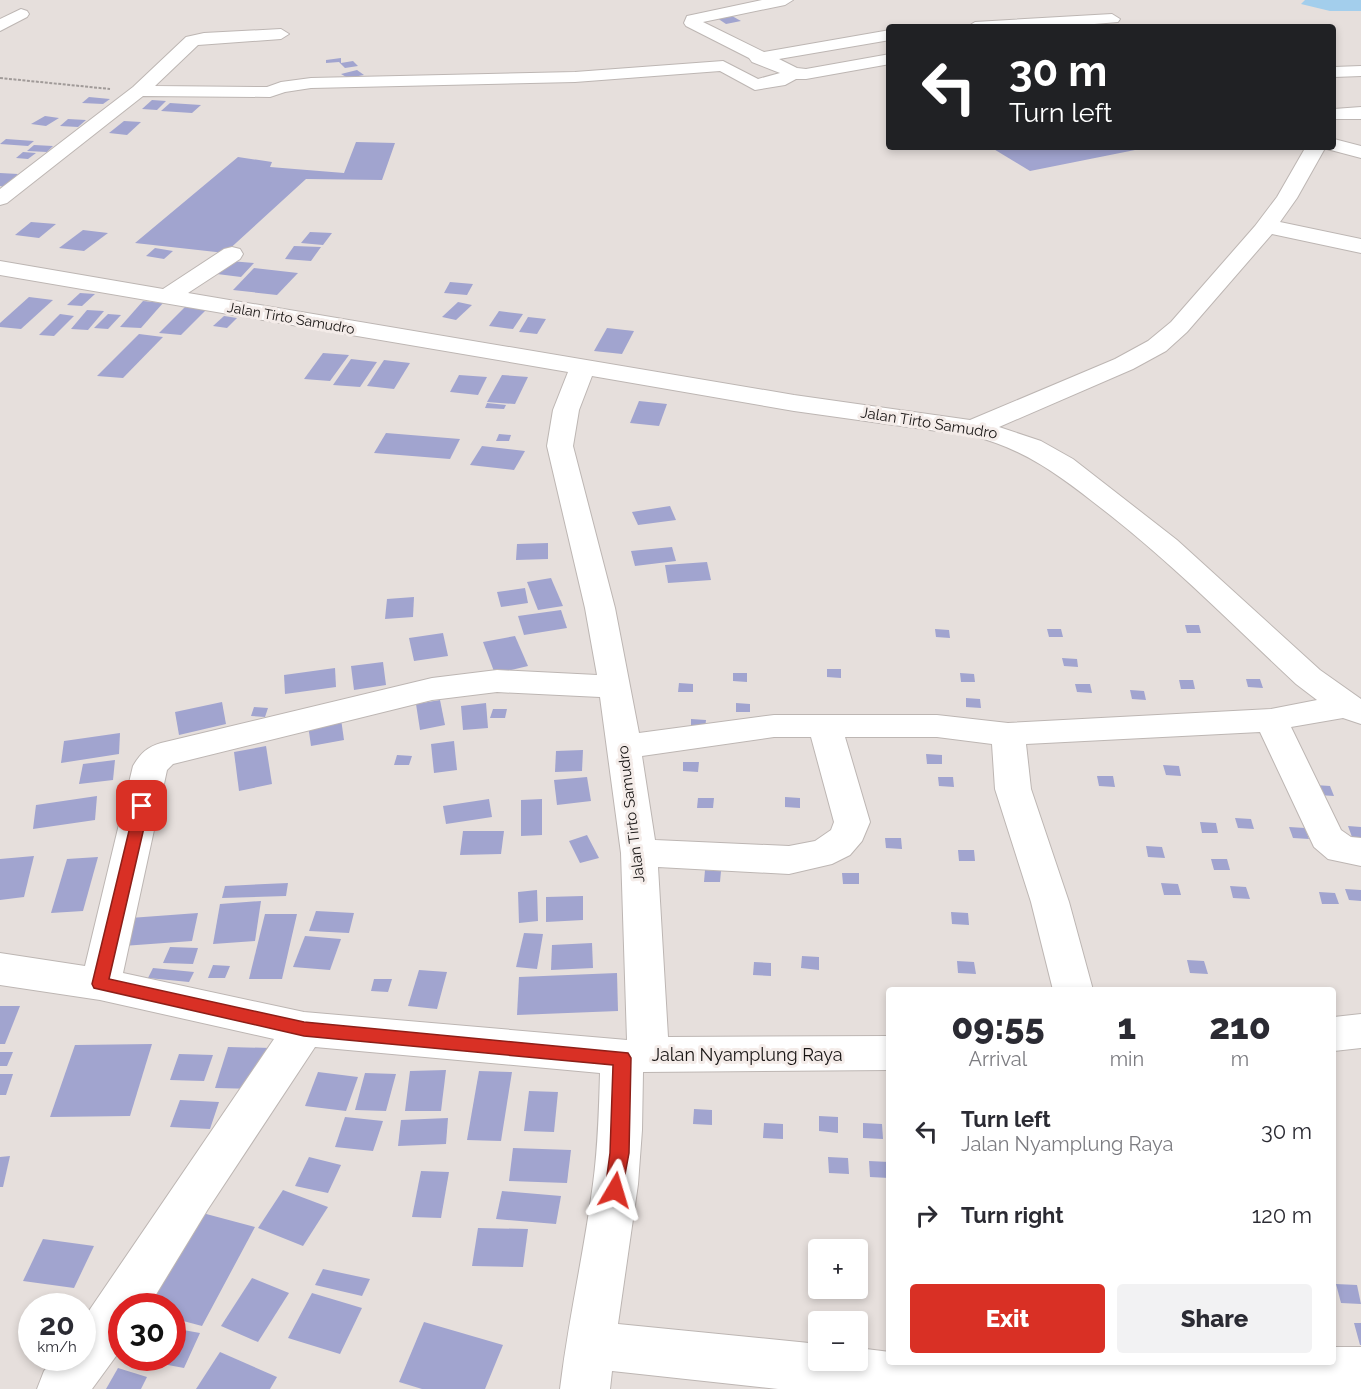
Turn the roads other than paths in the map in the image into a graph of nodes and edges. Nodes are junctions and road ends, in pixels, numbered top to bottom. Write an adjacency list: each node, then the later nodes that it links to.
1 (785, 0): 9 (street)
2 (1101, 4): 4 (street)
3 (21, 14): 6 (street)
4 (1117, 23): 5 (street)
5 (1082, 24)
6 (0, 26)
7 (281, 34): 16 (street)
8 (886, 36): 9 (street)
9 (758, 58): 13 (street)
10 (886, 60): 13 (street)
11 (1361, 71): 12 (street)
12 (1336, 72)
13 (793, 74): 14 (street)
14 (480, 78): 15 (street); 17 (street)
15 (306, 84): 16 (street); 18 (street)
16 (139, 91): 24 (street)
17 (473, 99)
18 (314, 103)
19 (1361, 113): 20 (street)
20 (1336, 114)
21 (1336, 146): 23 (street)
22 (1314, 150): 25 (street)
23 (1361, 152)
24 (0, 199)
25 (1267, 226): 26 (street); 31 (street)
26 (1361, 246)
27 (232, 254): 29 (street)
28 (0, 268): 29 (street, Jalan Tirto Samudro)
29 (166, 297): 30 (street, Jalan Tirto Samudro)
30 (583, 367): 31 (street, Jalan Tirto Samudro); 32 (street, Jalan Tirto Samudro)
31 (973, 428): 33 (street, Jalan Tirto Samudro)
32 (615, 687): 37 (street, Jalan Tirto Samudro); 41 (street)
33 (1354, 709): 34 (street)
34 (1271, 720): 36 (street); 38 (street)
35 (825, 726): 36 (street); 37 (street); 39 (street)
36 (1008, 734): 42 (street)
37 (624, 747): 39 (street, Jalan Tirto Samudro)
38 (1361, 852)
39 (639, 853): 47 (street, Jalan Tirto Samudro)
40 (0, 969): 41 (street, Jalan Nyamplung Raya)
41 (100, 984): 43 (street, Jalan Nyamplung Raya)
42 (1073, 987)
43 (304, 1029): 47 (street, Jalan Nyamplung Raya); 53 (street)
44 (1361, 1031): 45 (street)
45 (1336, 1034)
46 (886, 1053): 47 (street, Jalan Nyamplung Raya)
47 (635, 1056): 50 (street, Jalan Tirto Samudro)
48 (1108, 1365): 52 (street)
49 (1169, 1365): 51 (street)
50 (587, 1367): 52 (street)
51 (1334, 1368)
52 (984, 1387)
53 (62, 1389)

